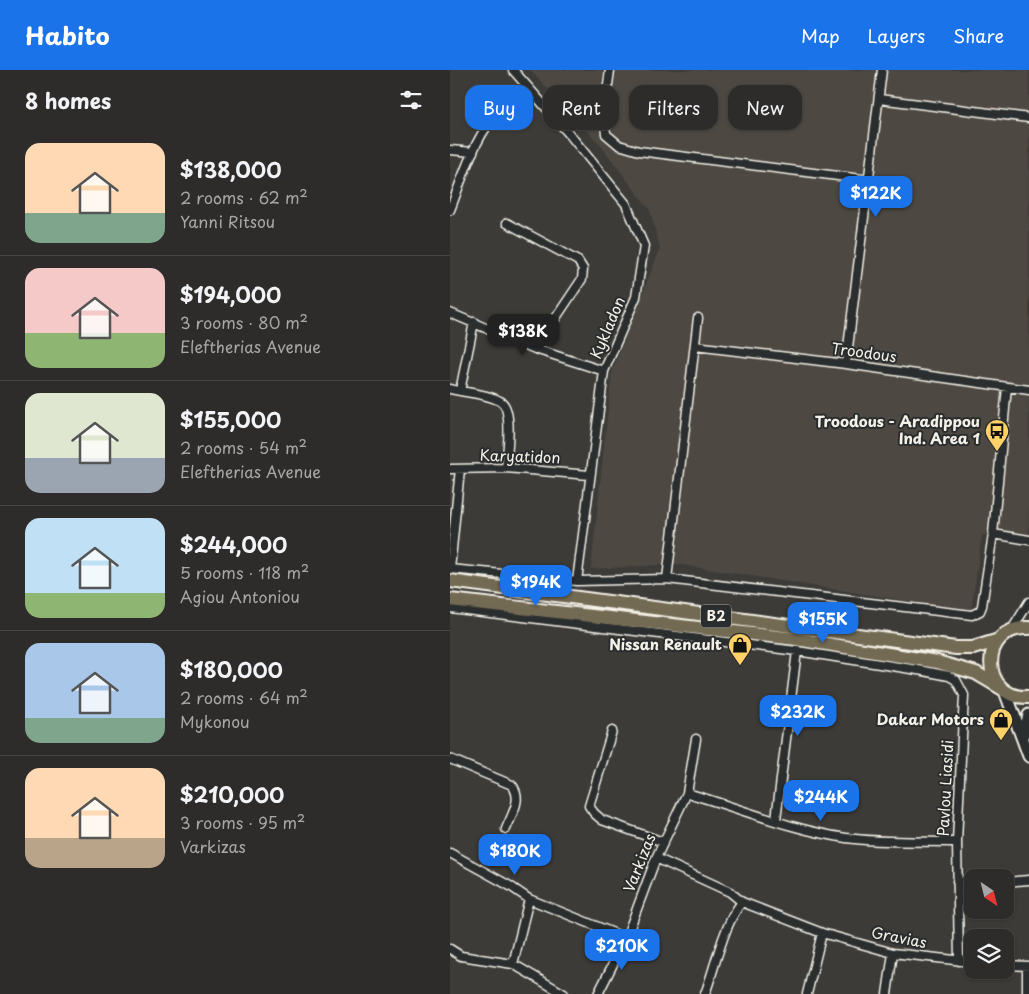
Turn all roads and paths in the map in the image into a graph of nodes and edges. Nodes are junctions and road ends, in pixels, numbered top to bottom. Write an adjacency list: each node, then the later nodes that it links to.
1 (513, 70): 4 (street, Kykladon)
2 (610, 70): 11 (street)
3 (882, 70): 6 (street)
4 (526, 85)
5 (533, 93): 20 (street, Kykladon)
6 (879, 99): 7 (street); 11 (street)
7 (1029, 118)
8 (484, 130): 10 (street)
9 (450, 150): 10 (street)
10 (473, 152): 12 (street)
11 (870, 180): 19 (street)
12 (450, 210)
13 (507, 223): 18 (street)
14 (450, 313): 16 (street)
15 (698, 318): 17 (street)
16 (474, 322): 18 (street); 24 (street)
17 (695, 346): 19 (street, Troodous); 32 (street)
18 (535, 349): 20 (street)
19 (846, 364): 21 (street, Troodous)
20 (604, 370): 28 (street, Kykladon)
21 (1007, 387): 23 (street, Troodous); 29 (street)
22 (450, 389): 24 (street)
23 (1029, 390)
24 (460, 391): 25 (street)
25 (506, 468): 27 (street, Karyatidon); 28 (street, Karyatidon)
26 (450, 470): 27 (street, Karyatidon)
27 (460, 470): 31 (street)
28 (590, 475): 34 (street, Kykladon)
29 (993, 534): 30 (street); 32 (street)
30 (1029, 540)
31 (450, 569): 34 (street)
32 (667, 579): 34 (street)
33 (450, 581): 44 (highway, B2)
34 (577, 581)
35 (450, 600): 38 (highway, B2)
36 (1029, 602): 42 (street)
37 (450, 608): 41 (street, Pavlou Liasidi)
38 (610, 618): 39 (highway, B2); 41 (street)
39 (669, 625): 43 (street); 46 (highway, B2)
40 (1029, 628): 42 (highway, B2)
41 (619, 629): 43 (street, Pavlou Liasidi)
42 (1011, 631): 44 (highway, B2)
43 (655, 633): 45 (street, Pavlou Liasidi)
44 (999, 640): 46 (highway)
45 (798, 651): 55 (street); 58 (street, Pavlou Liasidi)
46 (1004, 690): 47 (highway, B2); 51 (main road)
47 (1029, 697)
48 (1029, 715): 51 (main road)
49 (612, 731): 57 (street)
50 (696, 739): 54 (street, Varkizas)
51 (1023, 744): 52 (main road)
52 (1029, 756)
53 (450, 759): 56 (street)
54 (686, 793): 55 (street); 57 (street, Varkizas)
55 (776, 819): 58 (street)
56 (506, 829)
57 (663, 842): 60 (street, Varkizas)
58 (957, 842): 62 (street, Pavlou Liasidi)
59 (450, 852): 65 (street)
60 (656, 858): 66 (street, Gravias); 68 (street, Varkizas)
61 (1029, 880): 64 (street)
62 (957, 881): 63 (street); 71 (street, Pavlou Liasidi)
63 (964, 881)
64 (1014, 881)
65 (529, 899): 68 (street); 73 (street)
66 (742, 902): 67 (street, Gravias); 78 (street)
67 (822, 933): 70 (street, Gravias); 79 (street)
68 (626, 938): 77 (street, Varkizas)
69 (450, 949): 73 (street)
70 (893, 953): 71 (street, Gravias); 80 (street)
71 (959, 961): 72 (street, Gravias)
72 (964, 961)
73 (512, 964): 76 (street)
74 (1014, 965): 75 (street)
75 (1028, 966): 81 (street)
76 (564, 994)
77 (598, 994)
78 (705, 994)
79 (807, 994)
80 (887, 994)
81 (1027, 994)

